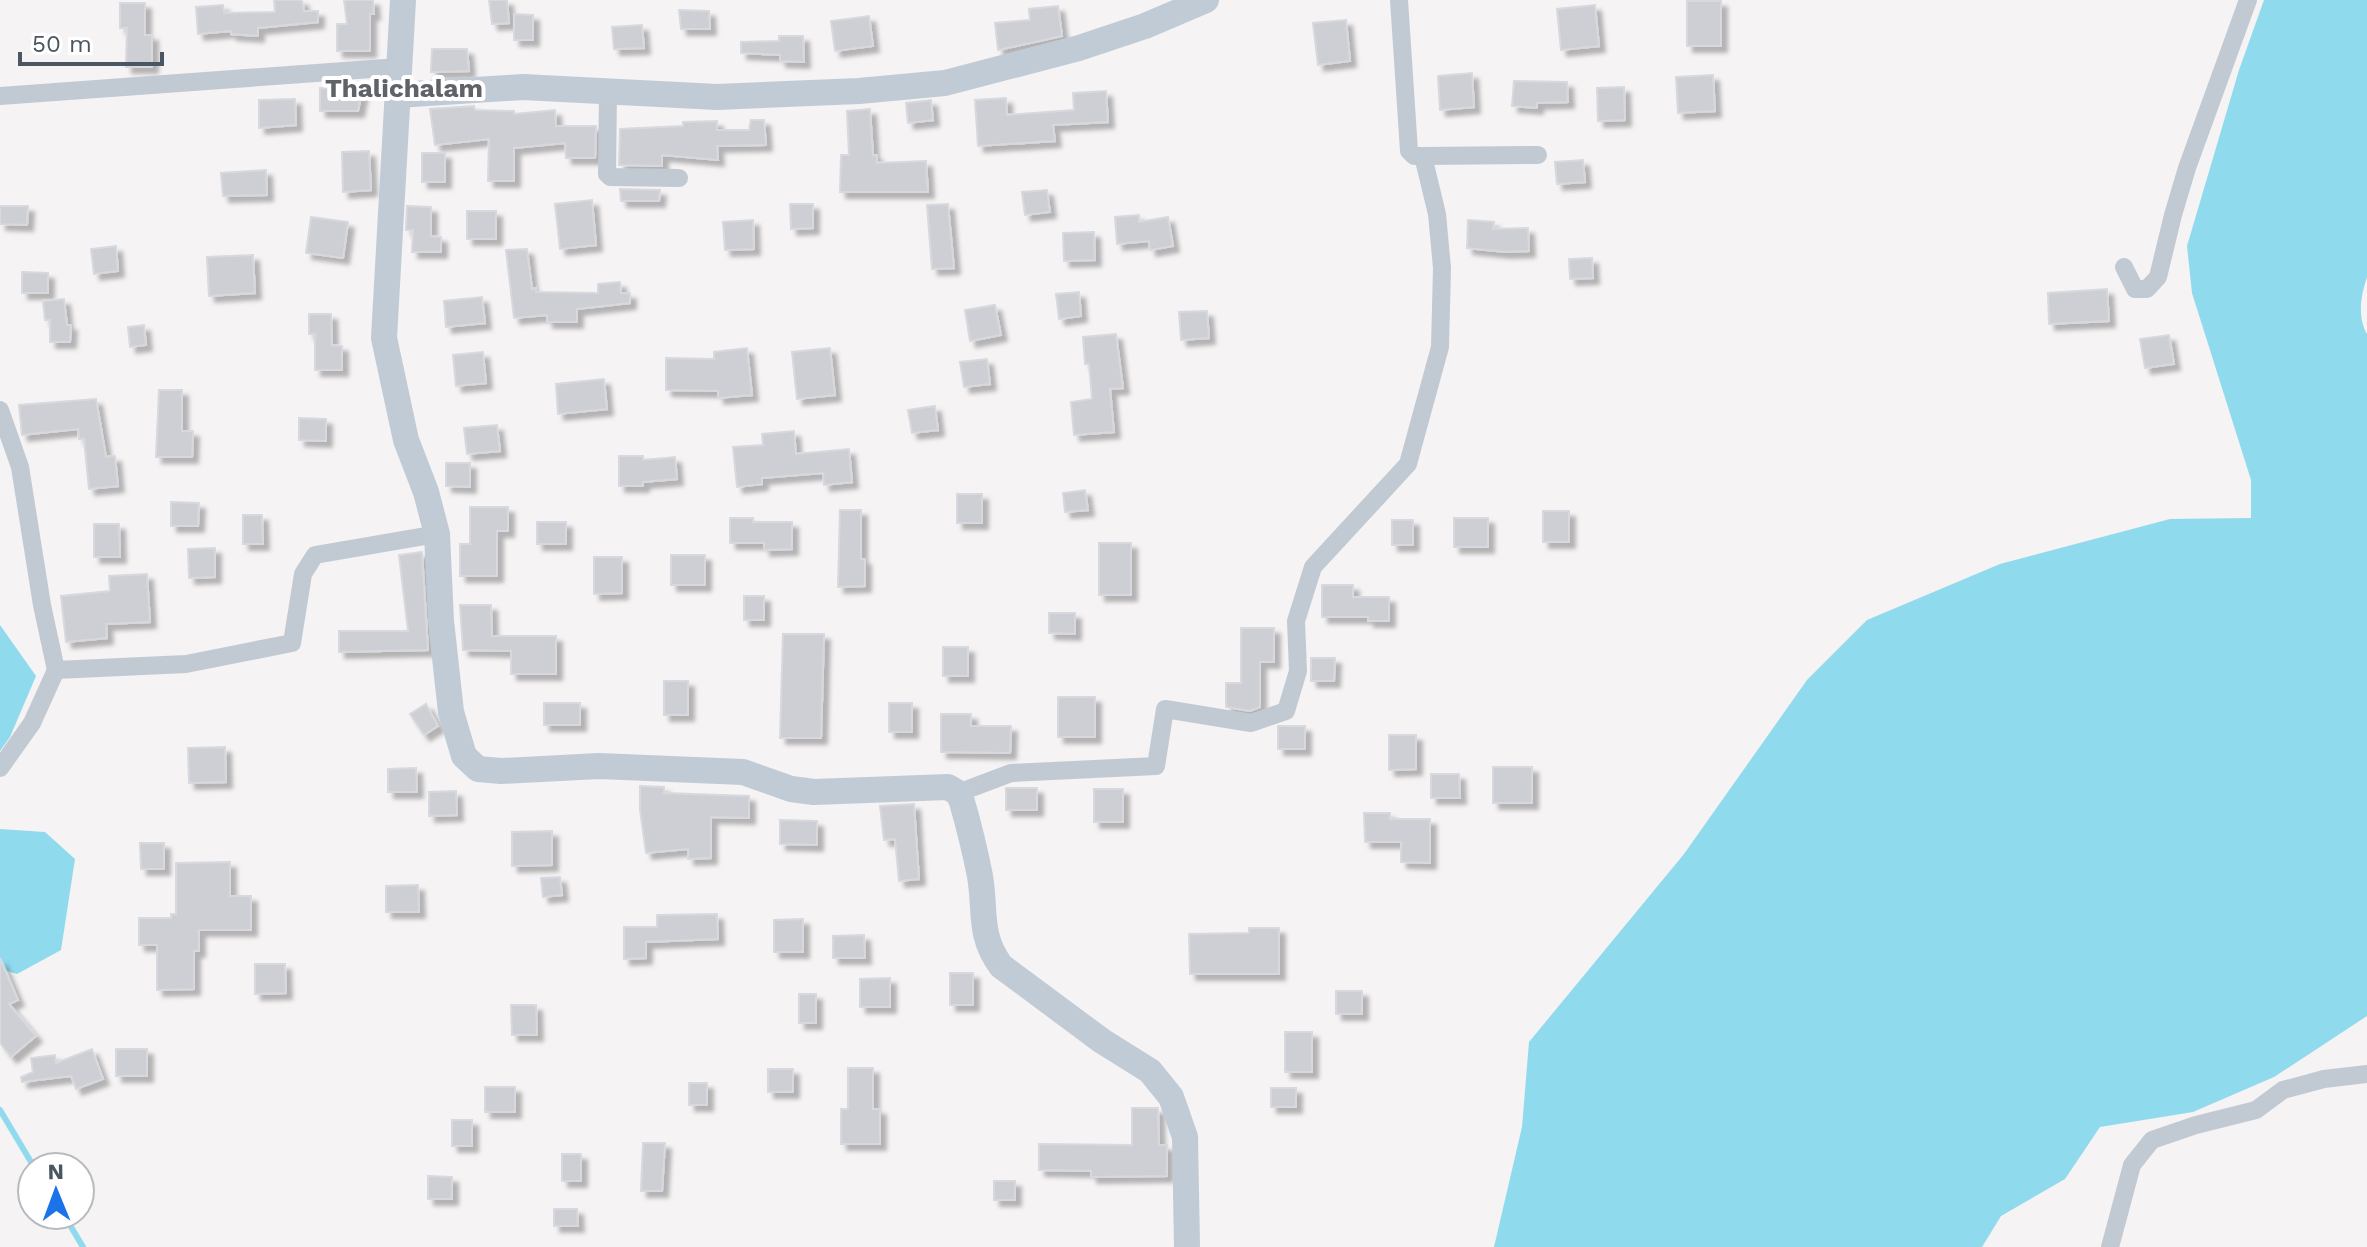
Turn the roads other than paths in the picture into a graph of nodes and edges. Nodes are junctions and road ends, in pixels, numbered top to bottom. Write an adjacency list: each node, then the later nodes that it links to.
1 (403, 0): 5 (main road)
2 (1206, 0): 6 (main road)
3 (1399, 0): 10 (street)
4 (2248, 0): 12 (street)
5 (399, 67): 7 (main road); 8 (street)
6 (608, 92): 7 (main road); 11 (street)
7 (397, 95): 14 (main road)
8 (0, 96)
9 (1538, 155): 10 (street)
10 (1423, 156): 17 (street)
11 (679, 178)
12 (2124, 267)
13 (0, 410): 15 (street)
14 (437, 534): 15 (street); 17 (main road)
15 (56, 670): 16 (street)
16 (0, 768)
17 (958, 793): 19 (main road)
18 (2367, 1074): 20 (street)
19 (1187, 1247)
20 (2110, 1247)

